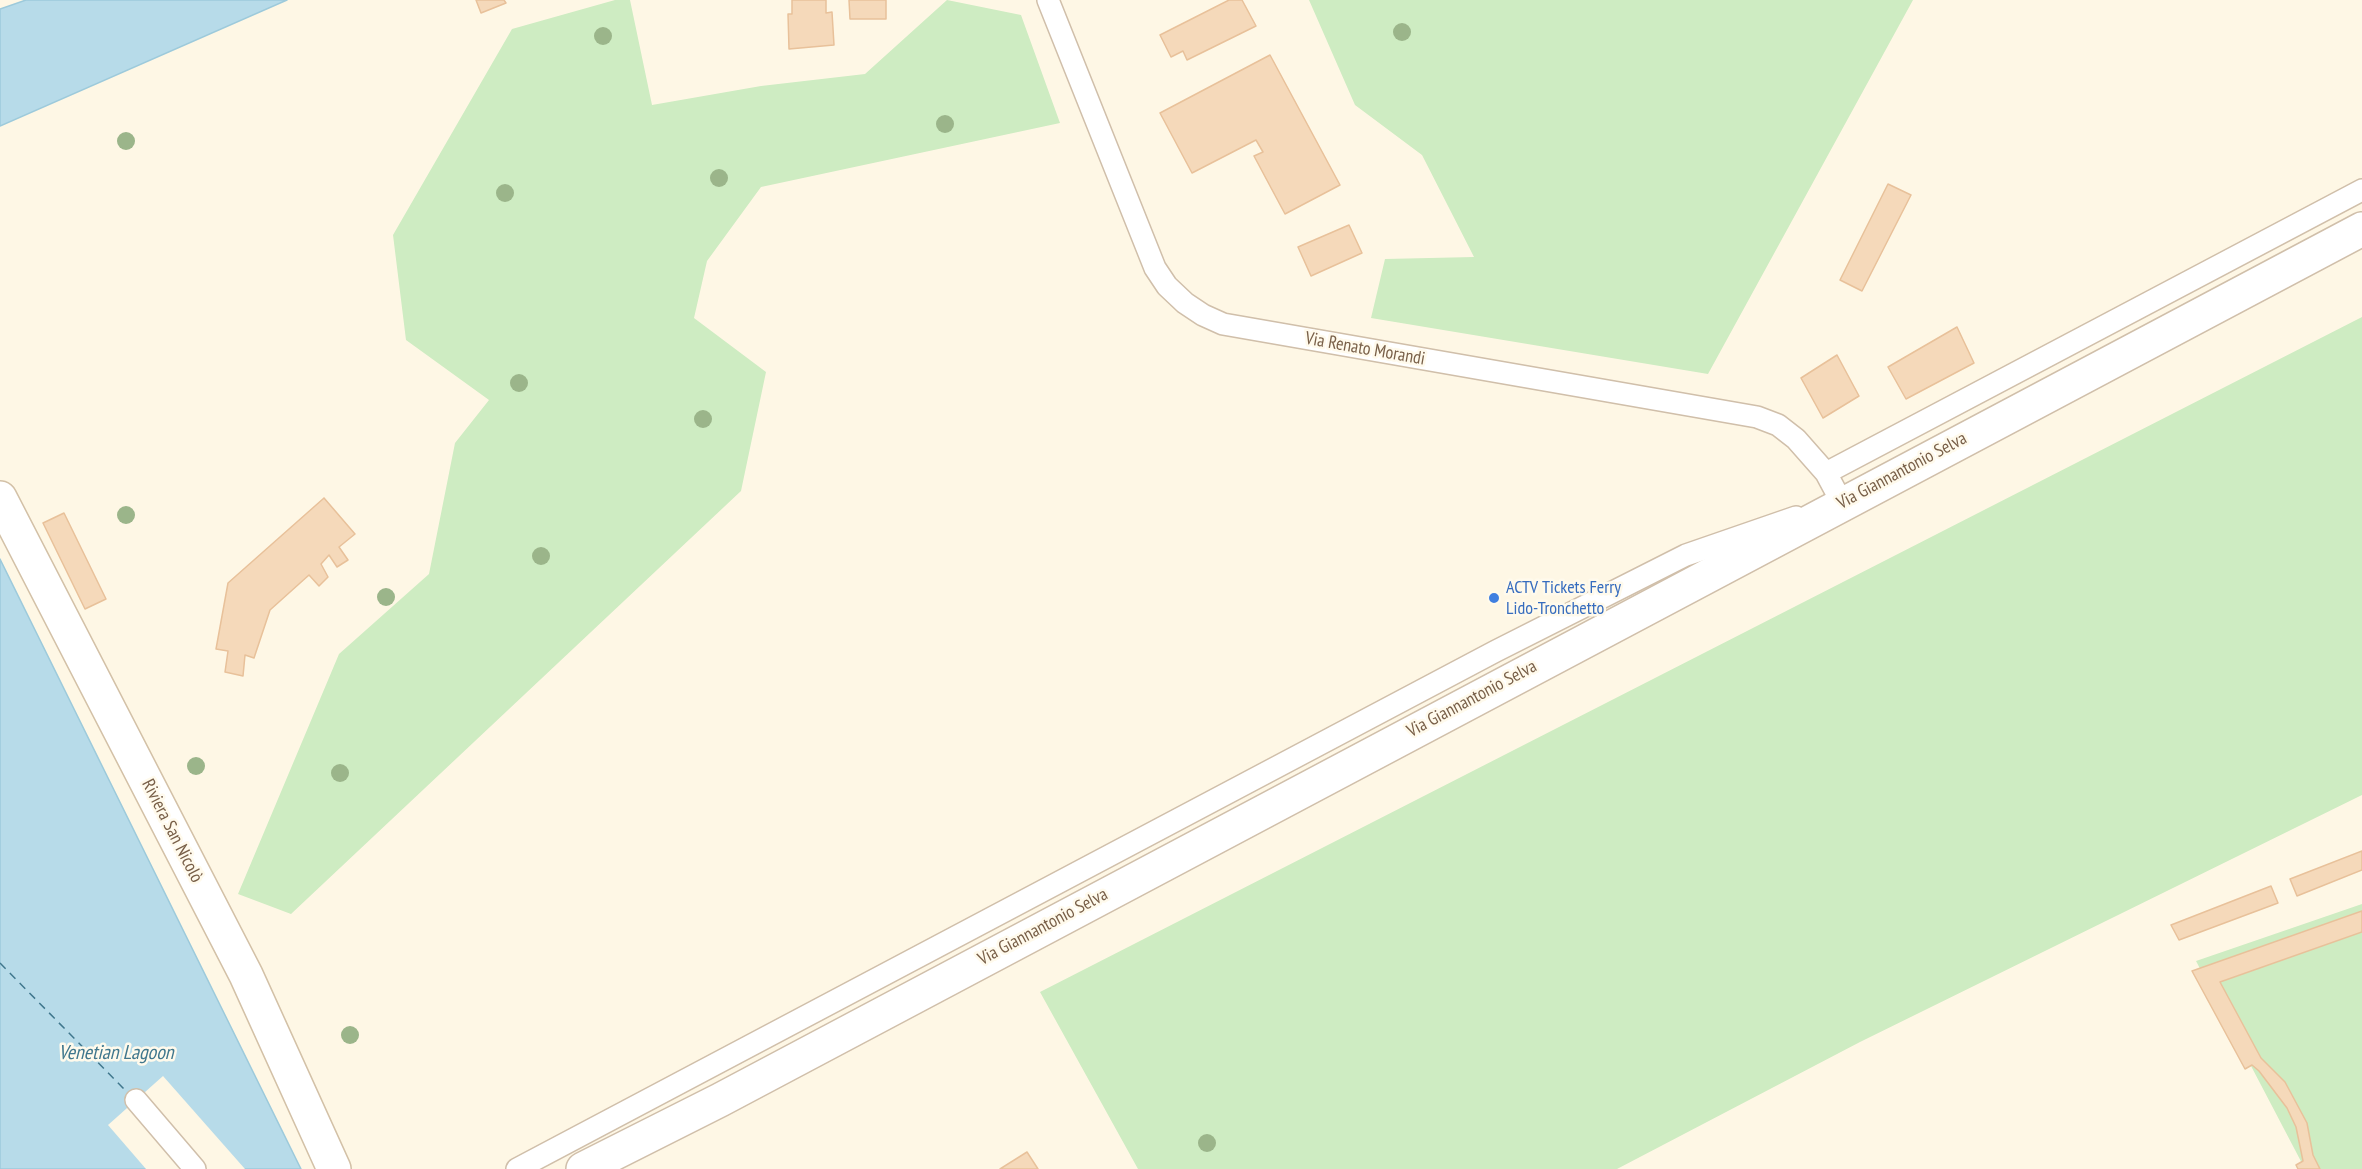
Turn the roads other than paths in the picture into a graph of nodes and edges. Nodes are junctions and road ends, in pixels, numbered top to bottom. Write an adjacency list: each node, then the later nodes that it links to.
1 (1048, 0): 4 (lane, Via Renato Morandi)
2 (2362, 190): 4 (lane)
3 (2362, 229): 6 (street, Via Giannantonio Selva)
4 (1826, 472): 6 (lane, Via Renato Morandi)
5 (0, 498): 9 (street, Riviera San Nicolò)
6 (1842, 503): 10 (lane); 11 (street, Via Giannantonio Selva)
7 (136, 1100): 8 (lane)
8 (195, 1169)
9 (334, 1169)
10 (518, 1169)
11 (583, 1169)

